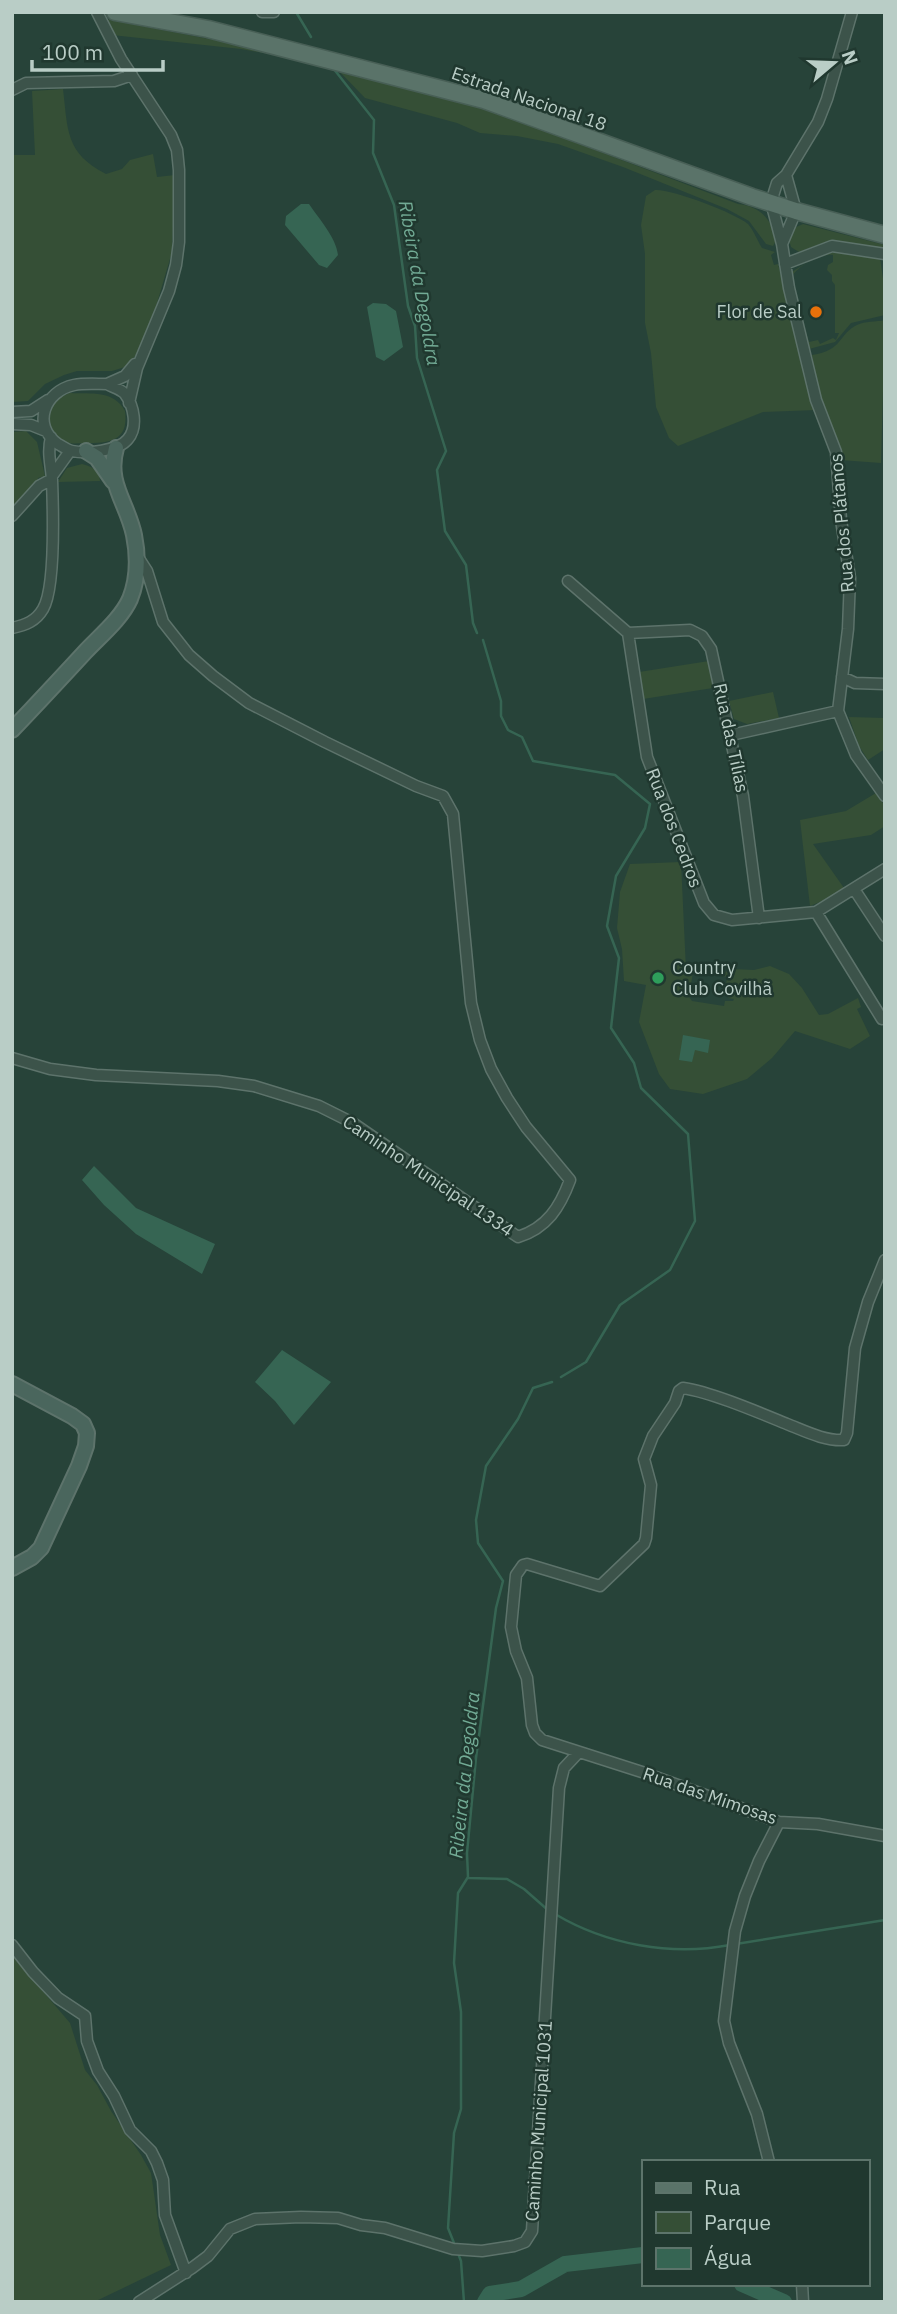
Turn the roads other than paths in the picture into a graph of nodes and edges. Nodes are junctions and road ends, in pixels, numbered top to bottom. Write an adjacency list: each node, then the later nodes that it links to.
1 (97, 12): 6 (street)
2 (114, 12): 9 (main road, Estrada Nacional 18)
3 (262, 12): 4 (street)
4 (274, 12)
5 (852, 12): 8 (street)
6 (132, 75): 7 (street); 15 (street)
7 (12, 90)
8 (786, 175): 9 (street); 10 (street)
9 (771, 202): 10 (main road, Estrada Nacional 18); 12 (street, Rua dos Plátanos)
10 (796, 211): 11 (main road, Estrada Nacional 18); 12 (street)
11 (885, 235)
12 (782, 244): 14 (street, Rua dos Plátanos)
13 (885, 254): 14 (street)
14 (785, 264): 32 (street, Rua dos Plátanos)
15 (144, 352): 16 (street); 18 (street)
16 (107, 384): 17 (street); 18 (street)
17 (51, 398): 19 (street); 21 (street)
18 (129, 403): 22 (street)
19 (12, 412)
20 (12, 424): 21 (street)
21 (49, 434): 23 (street); 25 (street)
22 (116, 448): 24 (street); 26 (main road)
23 (70, 451): 24 (street); 25 (street)
24 (86, 451): 26 (main road)
25 (52, 478): 27 (street); 30 (street)
26 (115, 483): 28 (main road)
27 (12, 516)
28 (136, 554): 35 (main road); 44 (street, Caminho Municipal 1334)
29 (568, 581): 31 (street)
30 (12, 628)
31 (628, 633): 36 (street, Rua das Tílias); 41 (street, Rua dos Cedros)
32 (842, 677): 33 (street); 34 (street, Rua dos Plátanos)
33 (885, 684)
34 (838, 711): 36 (street); 37 (street, Rua dos Plátanos)
35 (12, 730)
36 (731, 735): 41 (street, Rua das Tílias)
37 (885, 796)
38 (885, 869): 39 (street, Rua dos Cedros)
39 (854, 889): 40 (street, Rua dos Cedros); 42 (street)
40 (816, 912): 41 (street, Rua dos Cedros); 43 (street)
41 (759, 918)
42 (885, 936)
43 (883, 1019)
44 (12, 1058)
45 (885, 1260): 48 (street, Rua das Mimosas)
46 (12, 1384): 47 (main road)
47 (12, 1568)
48 (579, 1752): 49 (street, Rua das Mimosas); 53 (street, Caminho Municipal 1031)
49 (779, 1822): 50 (street, Rua das Mimosas); 52 (street)
50 (885, 1836)
51 (12, 1945): 53 (street)
52 (768, 2160)
53 (186, 2273): 54 (street, Caminho Municipal 1031)
54 (139, 2302)

